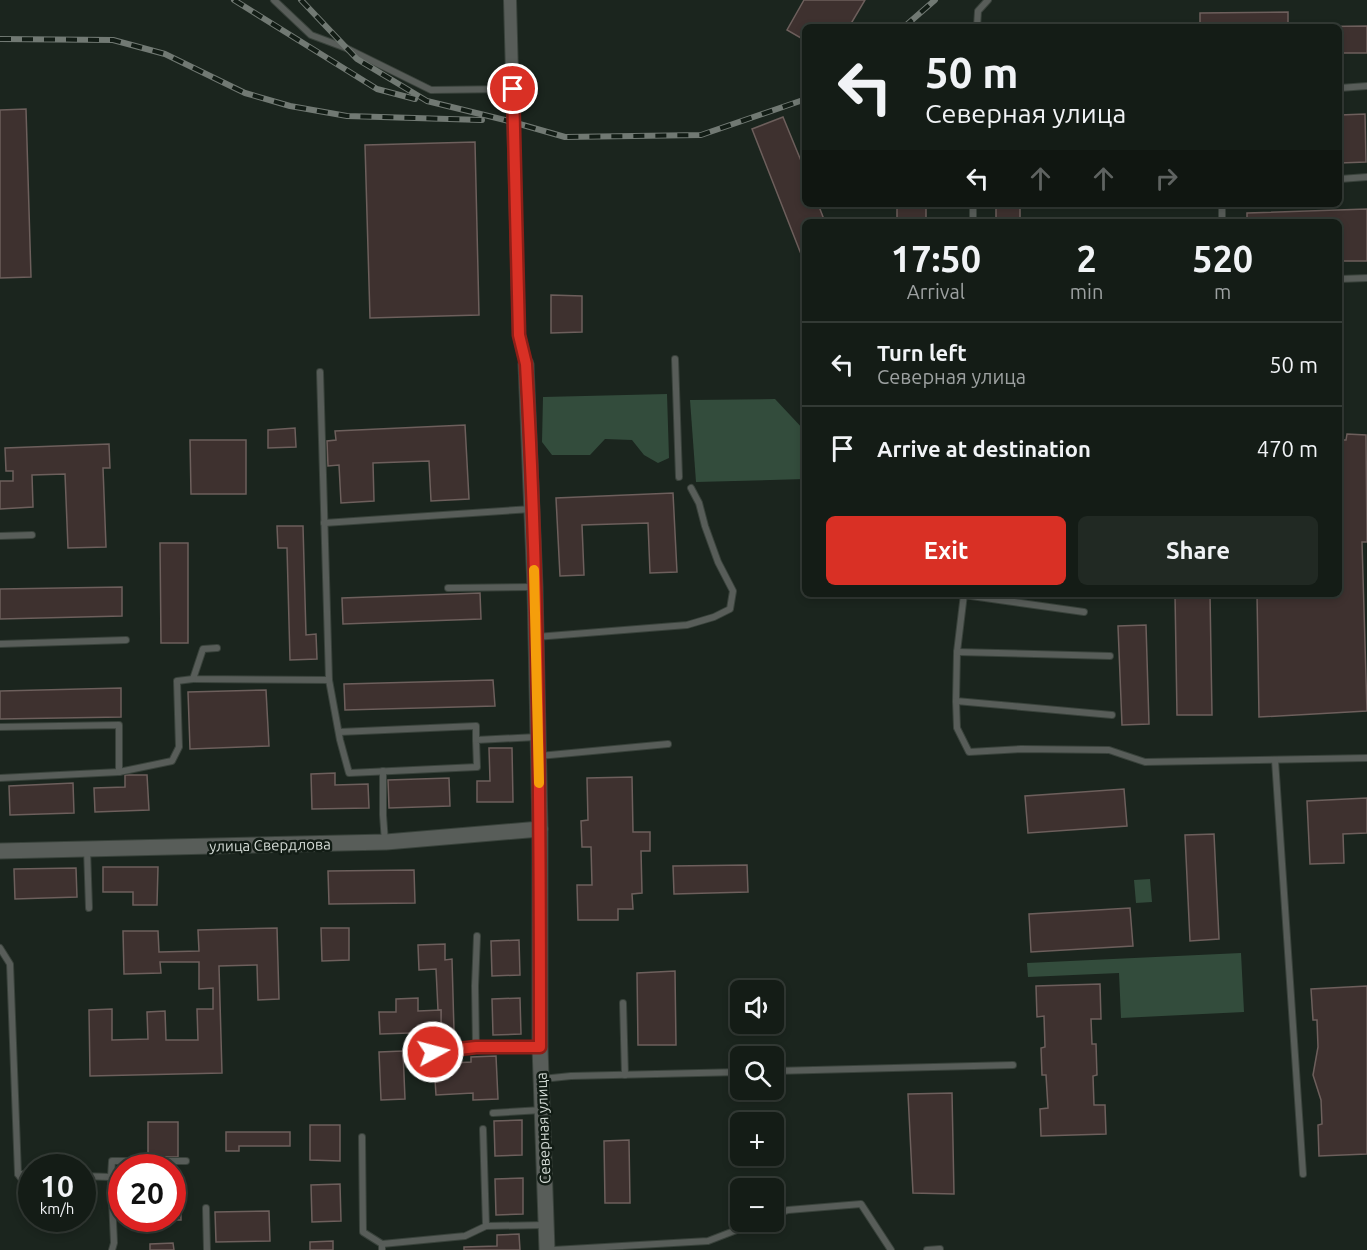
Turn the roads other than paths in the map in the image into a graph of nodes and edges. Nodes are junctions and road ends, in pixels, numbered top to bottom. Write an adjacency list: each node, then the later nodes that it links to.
1 (274, 0): 7 (lane)
2 (510, 0): 7 (street, Северная улица)
3 (988, 0): 4 (lane)
4 (977, 24)
5 (1367, 86): 6 (lane)
6 (1342, 88)
7 (513, 89): 13 (street, Северная улица)
8 (1367, 177): 9 (lane)
9 (1342, 179)
10 (1367, 278): 11 (lane)
11 (1342, 279)
12 (675, 359): 15 (lane)
13 (526, 364): 17 (street, Северная улица)
14 (320, 372): 18 (lane)
15 (679, 477)
16 (691, 489): 26 (lane)
17 (532, 509): 18 (lane); 21 (street, Северная улица)
18 (324, 523): 33 (lane)
19 (32, 535): 20 (lane)
20 (0, 536)
21 (535, 587): 22 (lane); 26 (street, Северная улица)
22 (448, 588)
23 (964, 597): 30 (lane)
24 (984, 597): 25 (lane)
25 (1084, 612)
26 (536, 638): 38 (street, Северная улица)
27 (126, 640): 28 (lane)
28 (0, 644)
29 (217, 648): 32 (lane)
30 (957, 652): 31 (lane); 34 (lane)
31 (1110, 656)
32 (193, 679): 33 (lane); 45 (lane)
33 (329, 680): 37 (lane)
34 (956, 701): 35 (lane); 43 (lane)
35 (1112, 715)
36 (0, 728): 45 (lane)
37 (339, 732): 39 (lane); 44 (lane)
38 (537, 737): 39 (lane); 41 (street, Северная улица)
39 (476, 740): 44 (lane)
40 (668, 744): 41 (lane)
41 (538, 756): 47 (street, Северная улица)
42 (1367, 758): 43 (lane)
43 (1275, 760): 68 (lane)
44 (383, 771): 48 (lane)
45 (119, 772): 46 (lane)
46 (0, 778)
47 (540, 829): 48 (street, улица Свердлова); 56 (street, Северная улица)
48 (386, 842): 49 (street, улица Свердлова)
49 (87, 849): 50 (street, улица Свердлова); 51 (lane)
50 (0, 850)
51 (89, 908)
52 (477, 936): 55 (lane)
53 (0, 948): 67 (lane)
54 (623, 1003): 61 (lane)
55 (476, 1047): 56 (lane); 57 (lane)
56 (540, 1047): 62 (street, Северная улица)
57 (433, 1052)
58 (1013, 1065): 59 (lane)
59 (784, 1071)
60 (730, 1072): 61 (lane)
61 (626, 1074): 62 (lane)
62 (541, 1079): 63 (street, Северная улица)
63 (543, 1110): 64 (lane); 72 (street, Северная улица)
64 (493, 1113)
65 (483, 1129): 71 (lane)
66 (362, 1137): 75 (lane)
67 (18, 1174)
68 (1303, 1174)
69 (206, 1208): 80 (lane)
70 (784, 1211): 83 (lane)
71 (486, 1226): 72 (lane); 75 (lane)
72 (546, 1226): 81 (street, Северная улица)
73 (113, 1232): 79 (lane)
74 (731, 1232): 76 (lane)
75 (382, 1247)
76 (633, 1248): 77 (lane)
77 (586, 1249): 82 (lane)
78 (940, 1249): 84 (lane)
79 (112, 1250)
80 (207, 1250)
81 (546, 1250)
82 (553, 1250)
83 (891, 1250)
84 (927, 1250)

